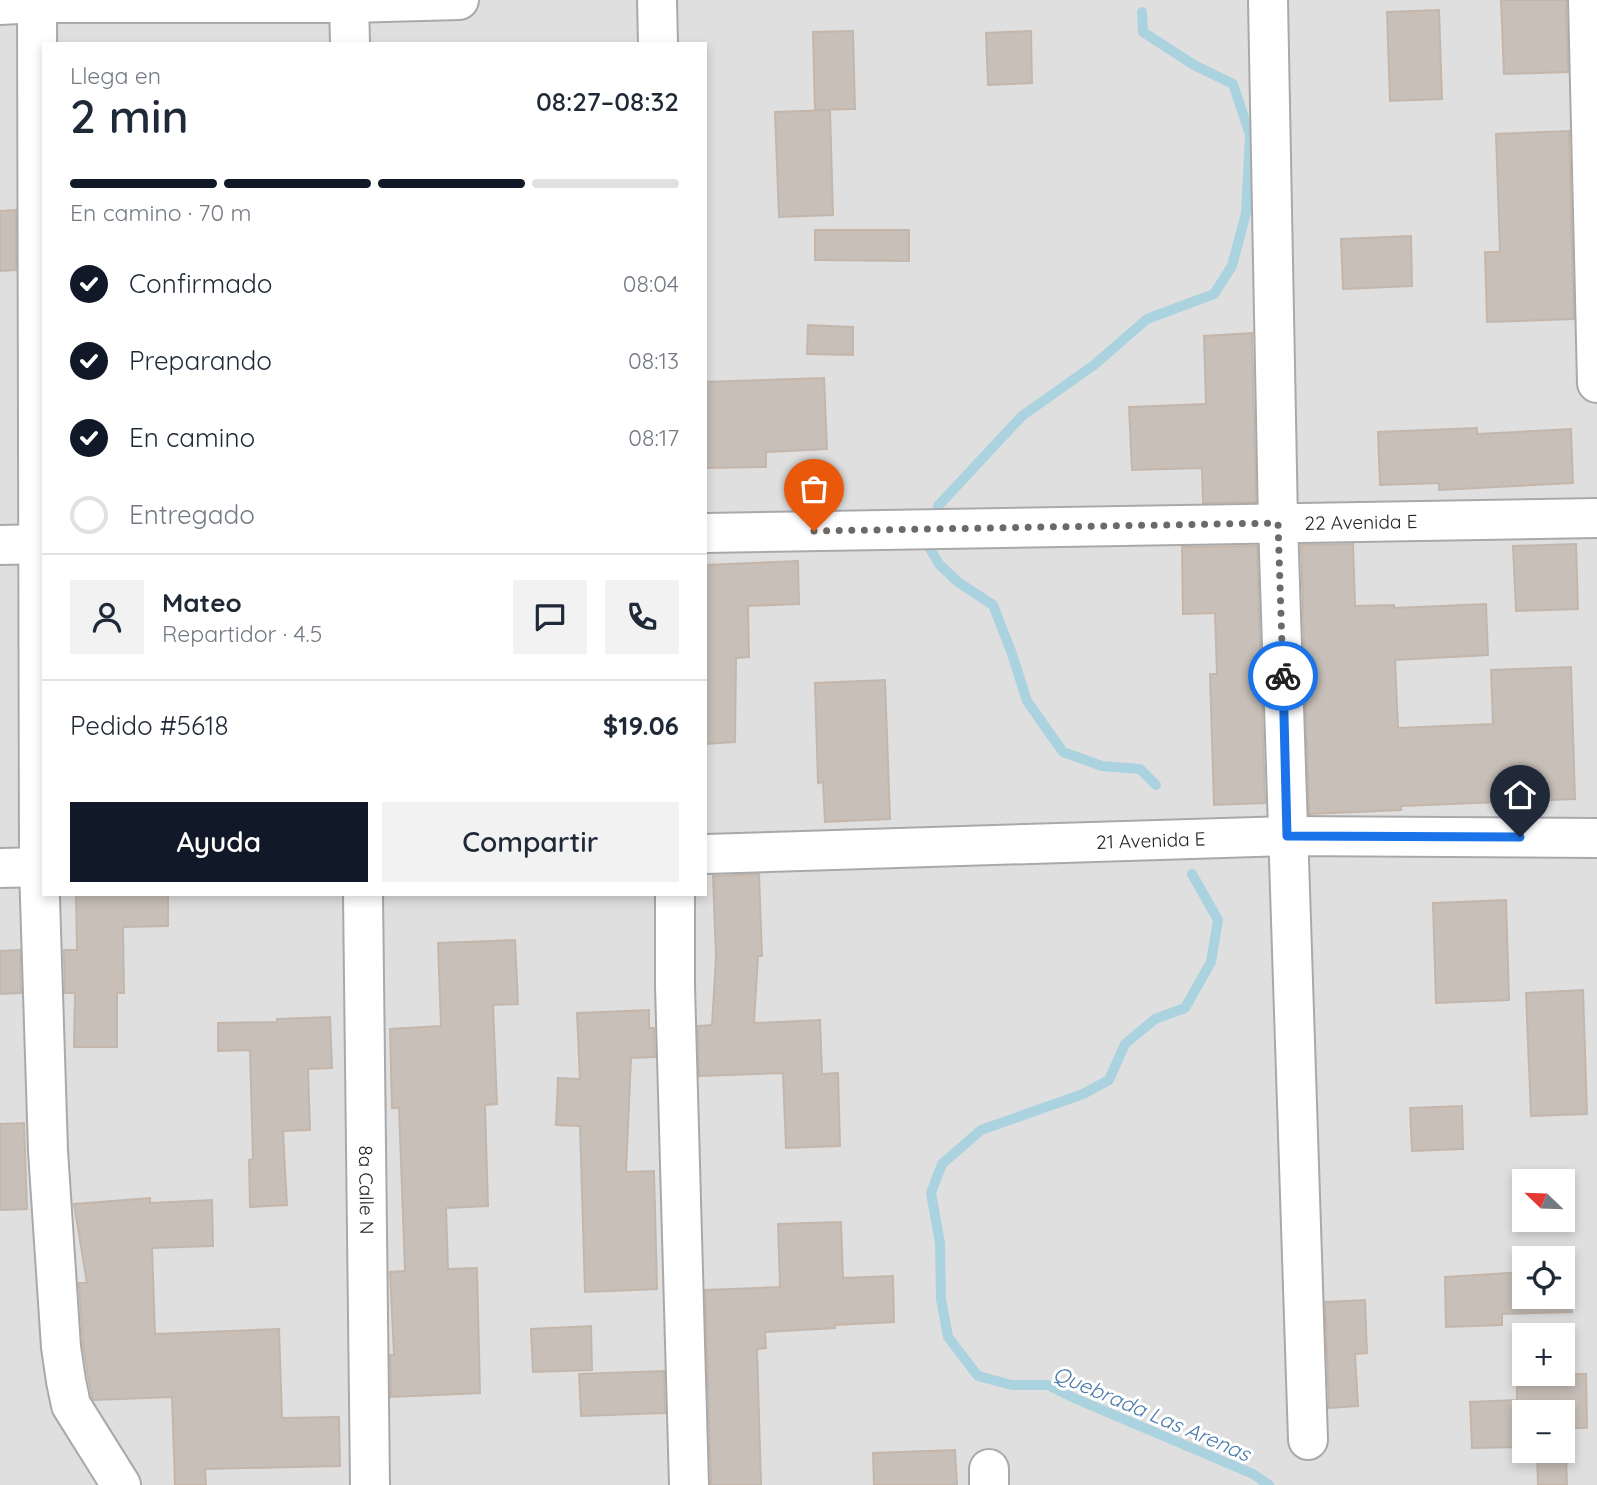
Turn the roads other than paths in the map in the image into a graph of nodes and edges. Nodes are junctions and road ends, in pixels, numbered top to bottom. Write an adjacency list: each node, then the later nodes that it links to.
1 (459, 0): 5 (street)
2 (657, 0): 8 (street)
3 (1268, 0): 11 (street)
4 (1588, 0): 9 (street)
5 (349, 1): 6 (street); 7 (street)
6 (24, 3): 13 (street)
7 (350, 42)
8 (658, 42)
9 (1597, 383)
10 (1597, 518): 11 (street, 22 Avenida E)
11 (1278, 523): 12 (street, 22 Avenida E); 15 (street)
12 (707, 533)
13 (41, 544): 14 (street); 18 (street)
14 (0, 545)
15 (1287, 836): 16 (street, 21 Avenida E); 17 (street, 21 Avenida E); 22 (street)
16 (1597, 838)
17 (707, 854)
18 (41, 867): 19 (street); 23 (street)
19 (0, 868)
20 (363, 896): 24 (street, 8a Calle N)
21 (675, 896): 25 (street)
22 (1308, 1440)
23 (121, 1485)
24 (370, 1485)
25 (689, 1485)

